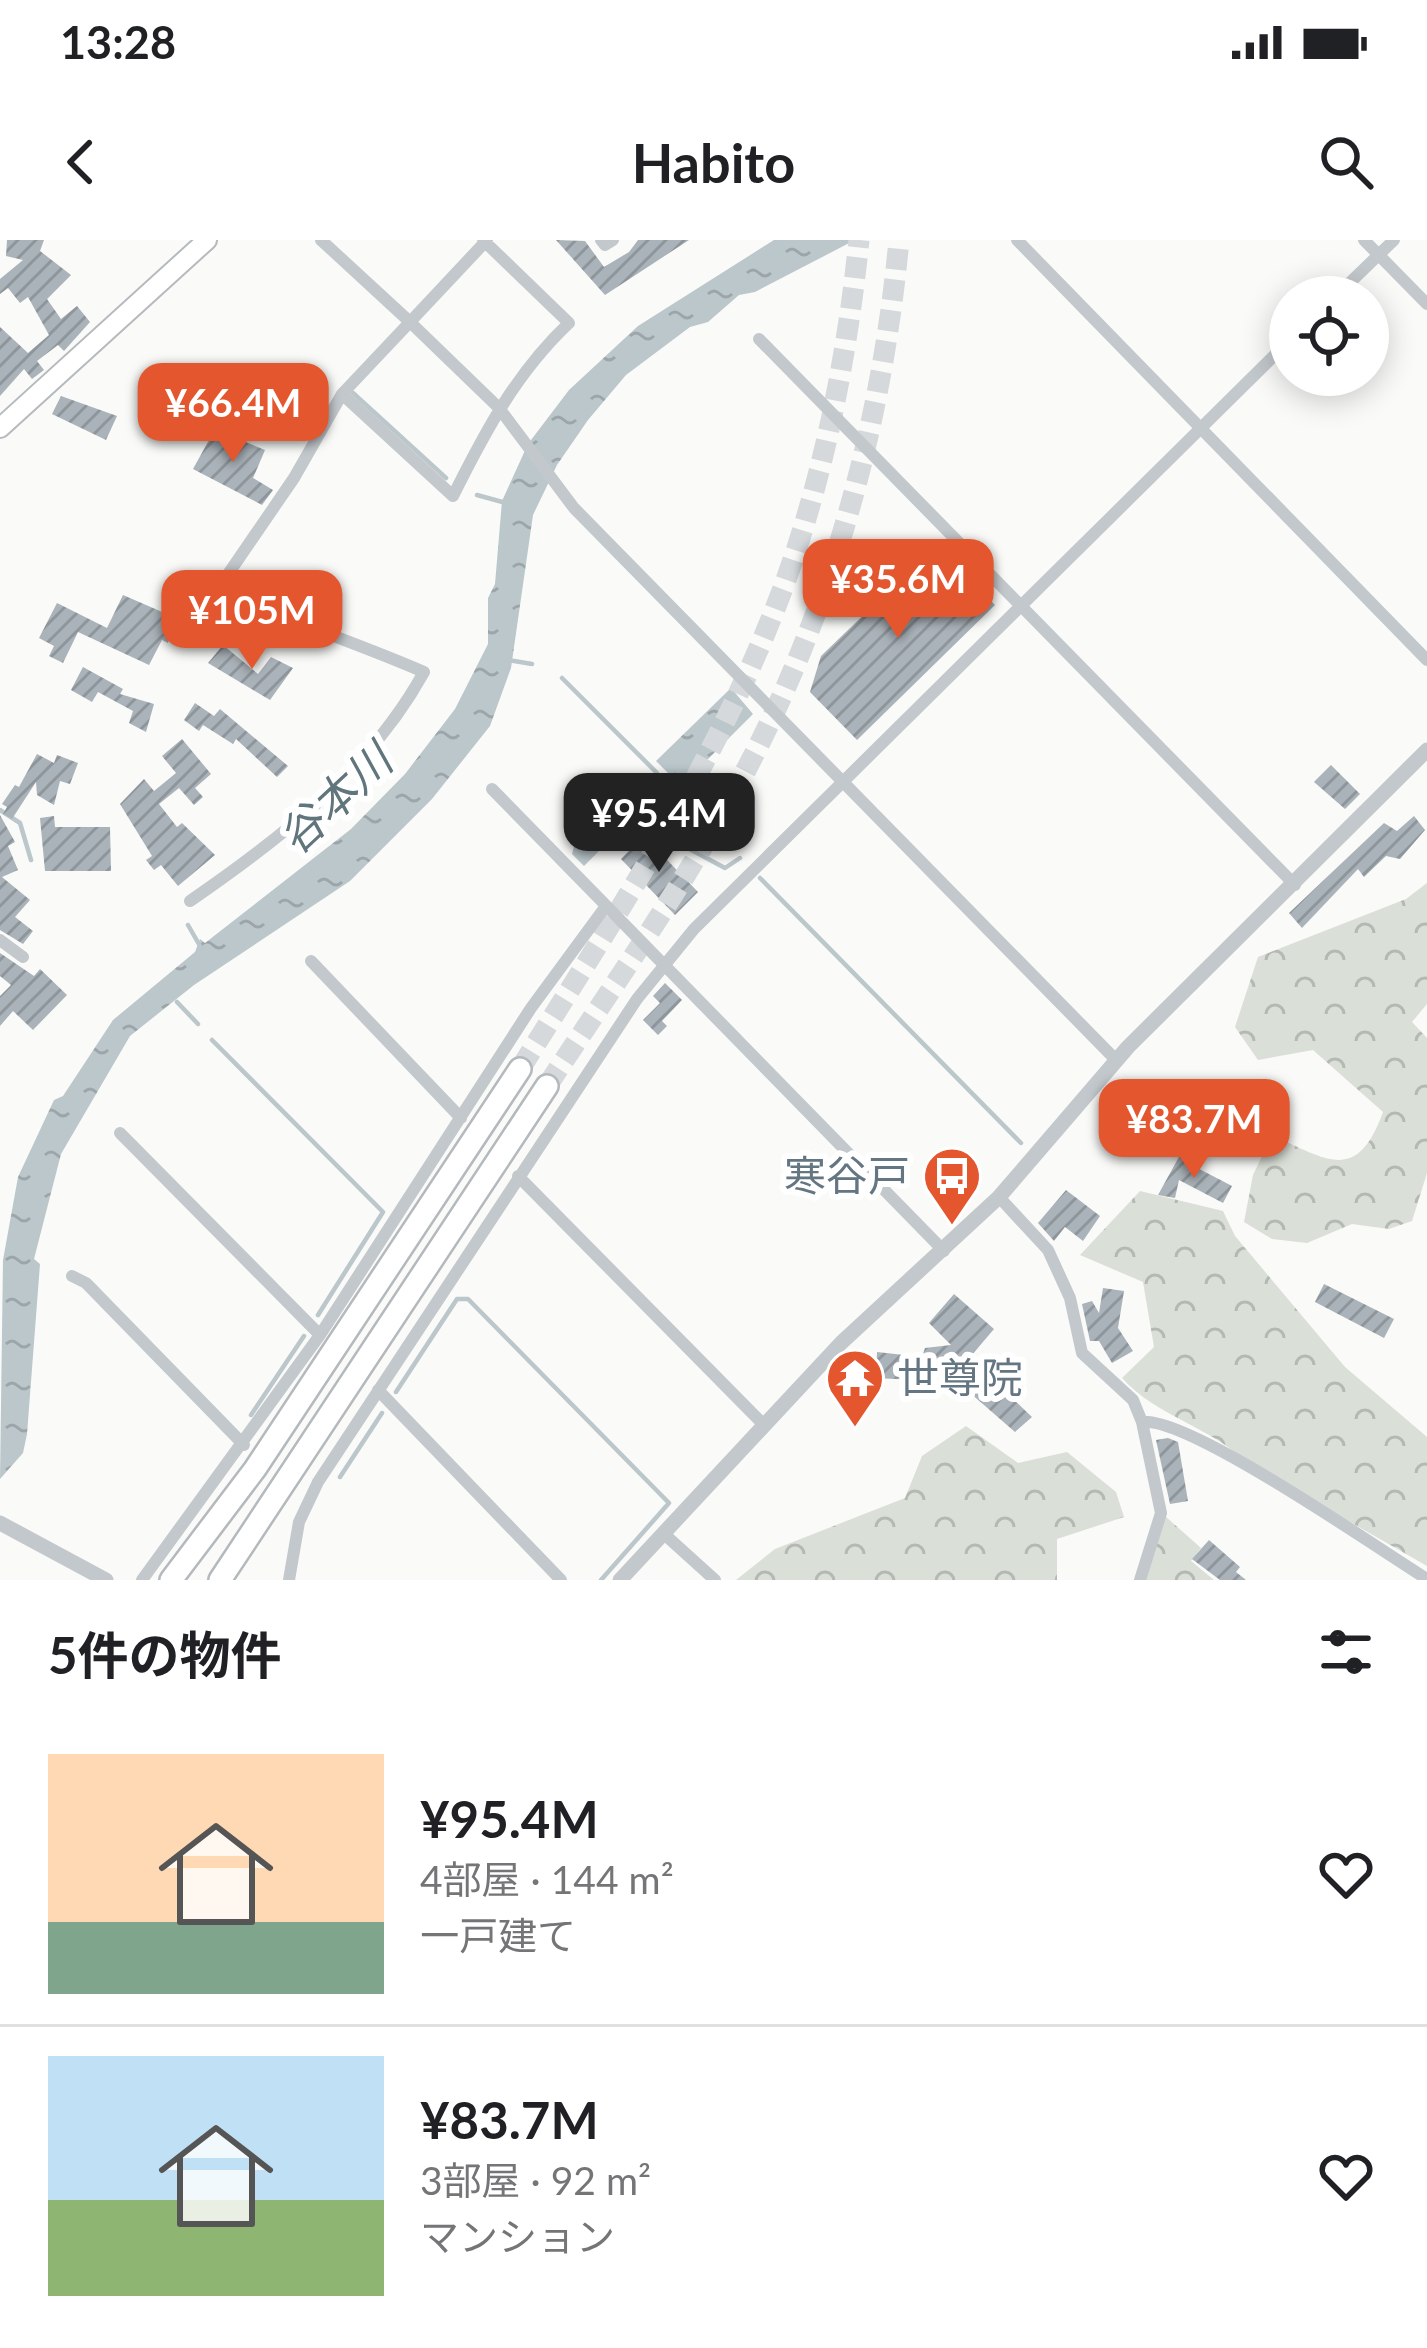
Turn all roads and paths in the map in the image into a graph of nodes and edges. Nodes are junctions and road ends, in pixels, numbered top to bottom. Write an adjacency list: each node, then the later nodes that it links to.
1 (207, 240): 17 (main road)
2 (321, 240): 12 (street)
3 (602, 240): 4 (street)
4 (614, 240)
5 (1017, 240): 18 (street)
6 (1364, 240): 9 (street)
7 (1394, 240): 9 (street)
8 (485, 241): 12 (street); 16 (street)
9 (1379, 255): 10 (street); 11 (street)
10 (1357, 276)
11 (1427, 304)
12 (410, 322): 15 (street); 16 (street)
13 (759, 339): 19 (street)
14 (1269, 360): 18 (street)
15 (342, 394): 16 (street); 25 (street)
16 (502, 412): 22 (street)
17 (0, 428)
18 (1198, 429): 19 (street); 20 (street)
19 (1020, 604): 22 (street); 24 (street)
20 (1427, 660)
21 (1427, 749): 24 (street)
22 (840, 780): 30 (street); 31 (street)
23 (492, 788): 26 (street)
24 (1294, 884): 31 (street)
25 (190, 901)
26 (606, 906): 30 (street); 34 (street)
27 (0, 940): 28 (street)
28 (23, 957)
29 (311, 961): 34 (street)
30 (664, 965): 36 (street); 38 (street)
31 (1116, 1060): 37 (street)
32 (520, 1069): 51 (highway)
33 (547, 1086): 45 (highway)
34 (461, 1118): 40 (street)
35 (120, 1132): 40 (street)
36 (518, 1176): 41 (street); 43 (street)
37 (999, 1197): 38 (street); 42 (street)
38 (944, 1251): 43 (street)
39 (72, 1276): 44 (street)
40 (320, 1335): 44 (street)
41 (378, 1390): 54 (street); 55 (street)
42 (1142, 1422): 48 (street); 58 (street)
43 (764, 1425): 47 (street)
44 (244, 1444): 50 (street)
45 (282, 1486): 52 (highway); 53 (highway)
46 (4, 1526): 49 (street)
47 (663, 1532): 56 (street); 57 (street)
48 (1427, 1579)
49 (106, 1580)
50 (142, 1580)
51 (171, 1580)
52 (204, 1580)
53 (220, 1580)
54 (289, 1580)
55 (561, 1580)
56 (620, 1580)
57 (715, 1580)
58 (1140, 1580)

